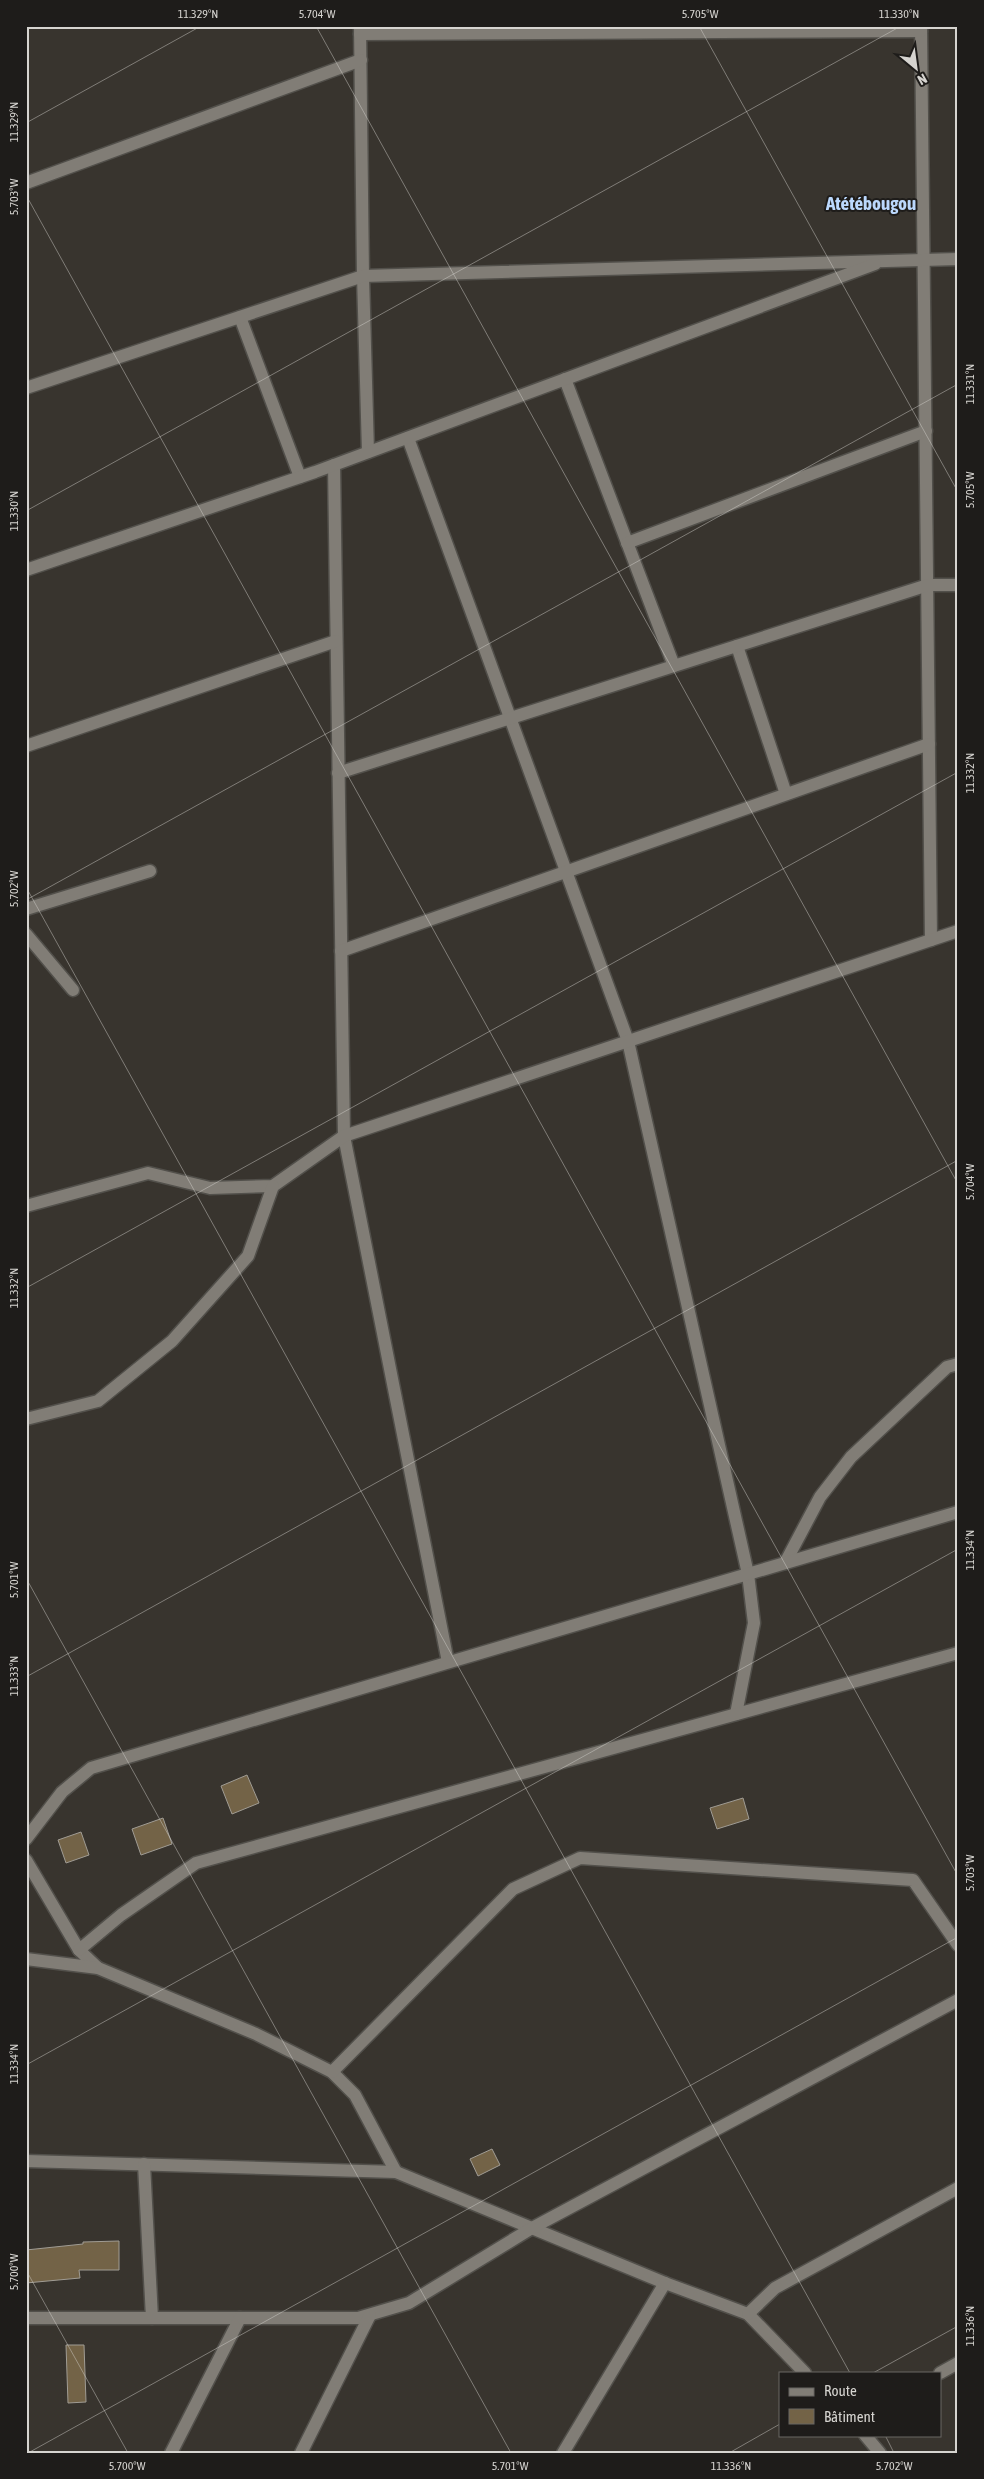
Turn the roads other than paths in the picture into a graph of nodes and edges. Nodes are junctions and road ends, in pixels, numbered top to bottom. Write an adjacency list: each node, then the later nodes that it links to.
1 (921, 29): 2 (street); 5 (street)
2 (360, 30): 3 (street)
3 (361, 60): 4 (street); 8 (street)
4 (26, 183)
5 (924, 258): 6 (street); 7 (street); 12 (street)
6 (958, 259)
7 (886, 260): 8 (street); 10 (street)
8 (363, 276): 9 (street); 14 (street)
9 (240, 317): 11 (street); 16 (street)
10 (565, 379): 13 (street); 17 (street)
11 (26, 388)
12 (926, 430): 17 (street); 19 (street)
13 (408, 438): 14 (street); 24 (street)
14 (368, 452): 15 (street)
15 (334, 465): 16 (street); 21 (street)
16 (300, 477): 18 (street)
17 (627, 543): 23 (street)
18 (26, 570)
19 (928, 585): 20 (street); 22 (street); 25 (street)
20 (958, 585)
21 (336, 640): 26 (street); 27 (street)
22 (737, 646): 23 (street); 28 (street)
23 (674, 666): 24 (street)
24 (510, 718): 27 (street); 30 (street)
25 (929, 744): 28 (street); 34 (street)
26 (26, 746)
27 (338, 773): 35 (street)
28 (786, 794): 30 (street)
29 (150, 871): 31 (street)
30 (567, 872): 35 (street); 37 (street)
31 (26, 910)
32 (958, 931): 34 (street)
33 (26, 934): 36 (street)
34 (931, 940): 37 (street)
35 (341, 951): 38 (street)
36 (73, 990)
37 (628, 1041): 38 (street); 45 (street)
38 (344, 1136): 39 (street); 47 (street)
39 (273, 1186): 40 (street); 42 (street)
40 (26, 1206)
41 (958, 1364): 44 (street)
42 (26, 1419)
43 (958, 1512): 44 (street)
44 (785, 1563): 45 (street)
45 (748, 1574): 47 (street); 48 (street)
46 (958, 1653): 48 (street)
47 (448, 1662): 49 (street)
48 (736, 1714): 52 (street)
49 (26, 1839)
50 (26, 1860): 52 (street)
51 (958, 1945): 56 (street)
52 (79, 1950): 54 (street)
53 (26, 1959): 54 (street)
54 (98, 1968): 56 (street)
55 (958, 2000): 61 (street)
56 (332, 2072): 59 (street)
57 (26, 2161): 58 (street)
58 (144, 2164): 59 (street); 66 (street)
59 (396, 2172): 61 (street)
60 (958, 2188): 64 (street)
61 (532, 2228): 62 (street); 63 (street)
62 (665, 2283): 64 (street); 74 (street)
63 (370, 2314): 67 (street); 73 (street)
64 (748, 2314): 69 (street)
65 (26, 2318): 66 (street)
66 (152, 2318): 67 (street)
67 (240, 2318): 72 (street)
68 (958, 2363): 70 (street)
69 (804, 2372)
70 (942, 2372)
71 (866, 2436): 75 (street)
72 (171, 2453)
73 (301, 2453)
74 (563, 2453)
75 (880, 2453)

